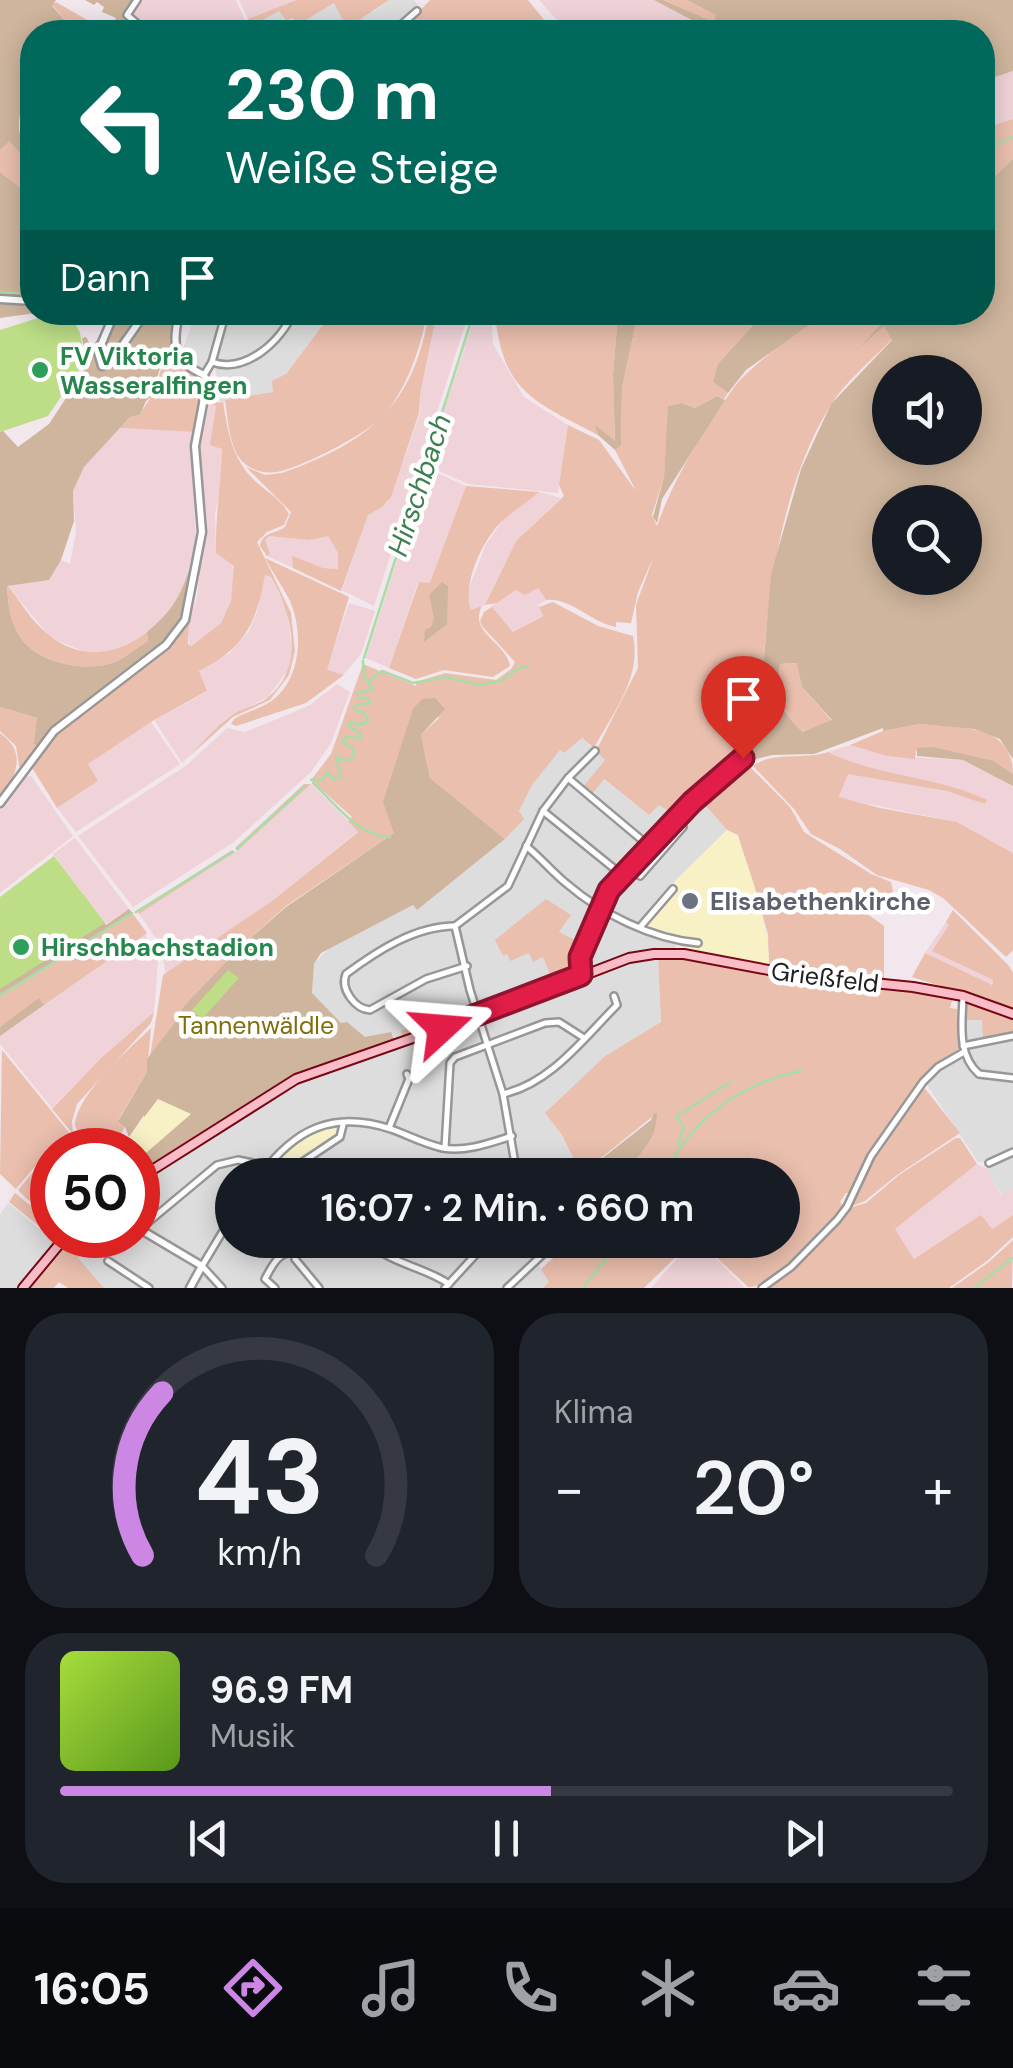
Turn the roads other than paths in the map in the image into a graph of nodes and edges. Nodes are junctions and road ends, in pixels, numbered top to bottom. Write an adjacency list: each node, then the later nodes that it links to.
1 (136, 0): 3 (street)
2 (417, 11): 4 (street)
3 (133, 20)
4 (407, 20)
5 (109, 325): 6 (street)
6 (137, 325)
7 (177, 325): 11 (street)
8 (222, 325): 10 (street)
9 (287, 325): 10 (street)
10 (212, 362): 11 (street)
11 (204, 375): 15 (street)
12 (595, 751): 14 (street)
13 (743, 758): 19 (street)
14 (568, 778): 16 (street); 19 (street)
15 (0, 804)
16 (543, 810): 18 (street); 21 (street)
17 (683, 828): 20 (street)
18 (526, 846): 23 (street); 24 (street)
19 (650, 846): 20 (street)
20 (629, 868): 21 (street)
21 (622, 875): 23 (street)
22 (673, 889): 25 (street)
23 (601, 908): 25 (street); 28 (street)
24 (456, 926): 27 (street); 27 (street)
25 (640, 926): 26 (street)
26 (698, 943)
27 (466, 966): 32 (street)
28 (581, 975): 30 (main road, Grießfeld); 32 (main road, Grießfeld)
29 (614, 996): 34 (street)
30 (963, 996): 31 (main road, Grießfeld); 36 (street)
31 (1013, 1014)
32 (478, 1016): 35 (street); 49 (main road, Grießfeld)
33 (1013, 1036): 36 (street)
34 (584, 1038): 35 (street); 39 (street)
35 (489, 1045): 39 (street); 43 (street)
36 (964, 1049): 38 (street); 70 (street)
37 (407, 1074): 41 (street)
38 (1013, 1078)
39 (503, 1094): 42 (street)
40 (343, 1123): 41 (street); 45 (street); 46 (street)
41 (390, 1128): 43 (street)
42 (512, 1136): 43 (street); 47 (street)
43 (446, 1148)
44 (1013, 1152): 48 (street)
45 (276, 1158)
46 (308, 1158)
47 (514, 1158)
48 (990, 1163)
49 (160, 1165)
50 (215, 1167): 51 (street)
51 (160, 1211)
52 (160, 1241): 61 (street)
53 (215, 1244): 61 (street)
54 (47, 1258): 63 (main road)
55 (277, 1258): 67 (street)
56 (296, 1258): 68 (street)
57 (389, 1258): 62 (street)
58 (473, 1258): 62 (street)
59 (539, 1258): 69 (street)
60 (108, 1260): 64 (street)
61 (202, 1266): 65 (street); 66 (street)
62 (447, 1286)
63 (23, 1288)
64 (149, 1288)
65 (190, 1288)
66 (222, 1288)
67 (276, 1288)
68 (319, 1288)
69 (507, 1288)
70 (762, 1288)

